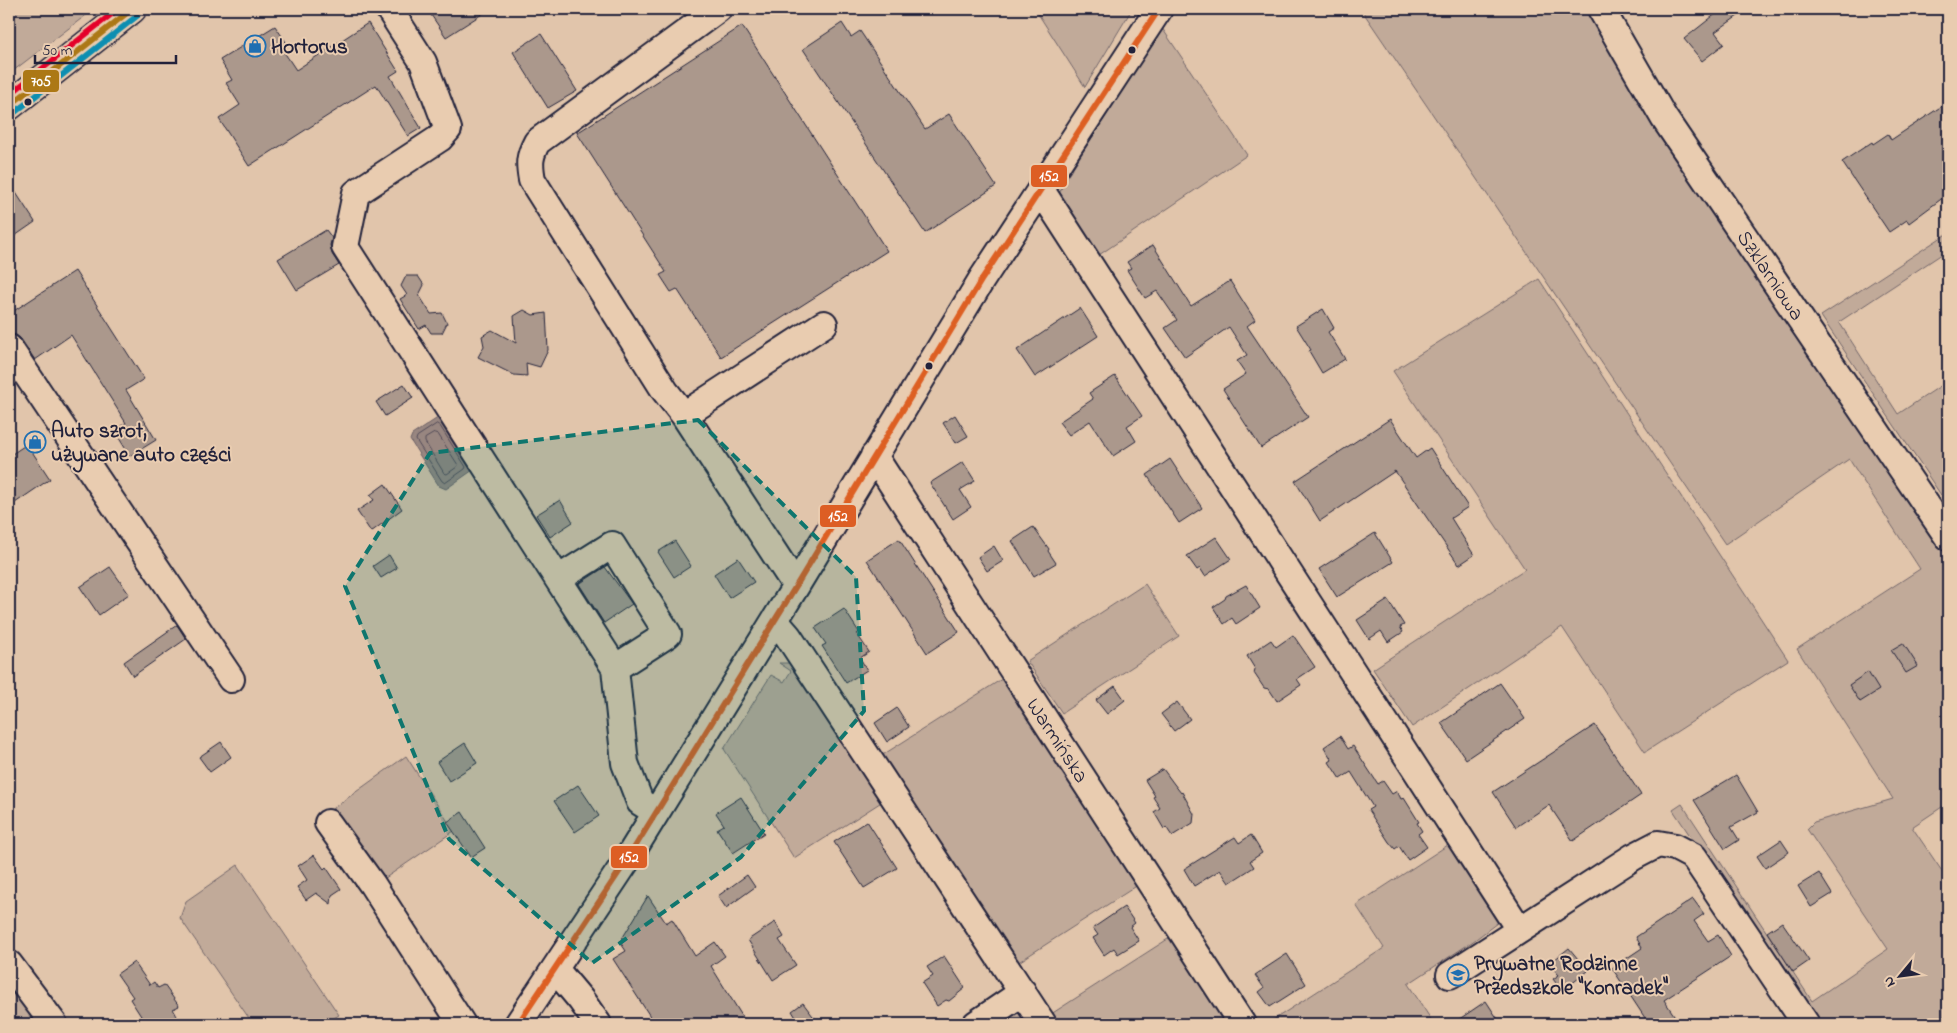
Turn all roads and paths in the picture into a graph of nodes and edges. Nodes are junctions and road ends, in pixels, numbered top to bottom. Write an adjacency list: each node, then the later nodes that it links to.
1 (132, 9): 6 (main road)
2 (389, 9): 13 (street)
3 (718, 9): 10 (street)
4 (1159, 9): 7 (street)
5 (1601, 9): 12 (street, Szklarniowa)
6 (9, 106)
7 (1041, 190): 11 (street); 20 (street)
8 (824, 324): 10 (street)
9 (9, 348): 17 (street)
10 (684, 415): 14 (street)
11 (874, 456): 14 (street); 32 (street, Warmińska)
12 (1948, 537)
13 (558, 579): 16 (street); 16 (street)
14 (796, 586): 15 (street)
15 (775, 621): 18 (street); 24 (street)
16 (615, 668): 18 (street)
17 (231, 679)
18 (656, 812): 22 (street)
19 (328, 823): 27 (street)
20 (1518, 929): 23 (street); 25 (street)
21 (9, 964): 26 (street)
22 (554, 969): 28 (street); 29 (street)
23 (1450, 975)
24 (1022, 992): 30 (street); 31 (street)
25 (1800, 1022)
26 (54, 1024)
27 (462, 1024)
28 (518, 1024)
29 (598, 1024)
30 (976, 1024)
31 (1043, 1024)
32 (1242, 1024)

